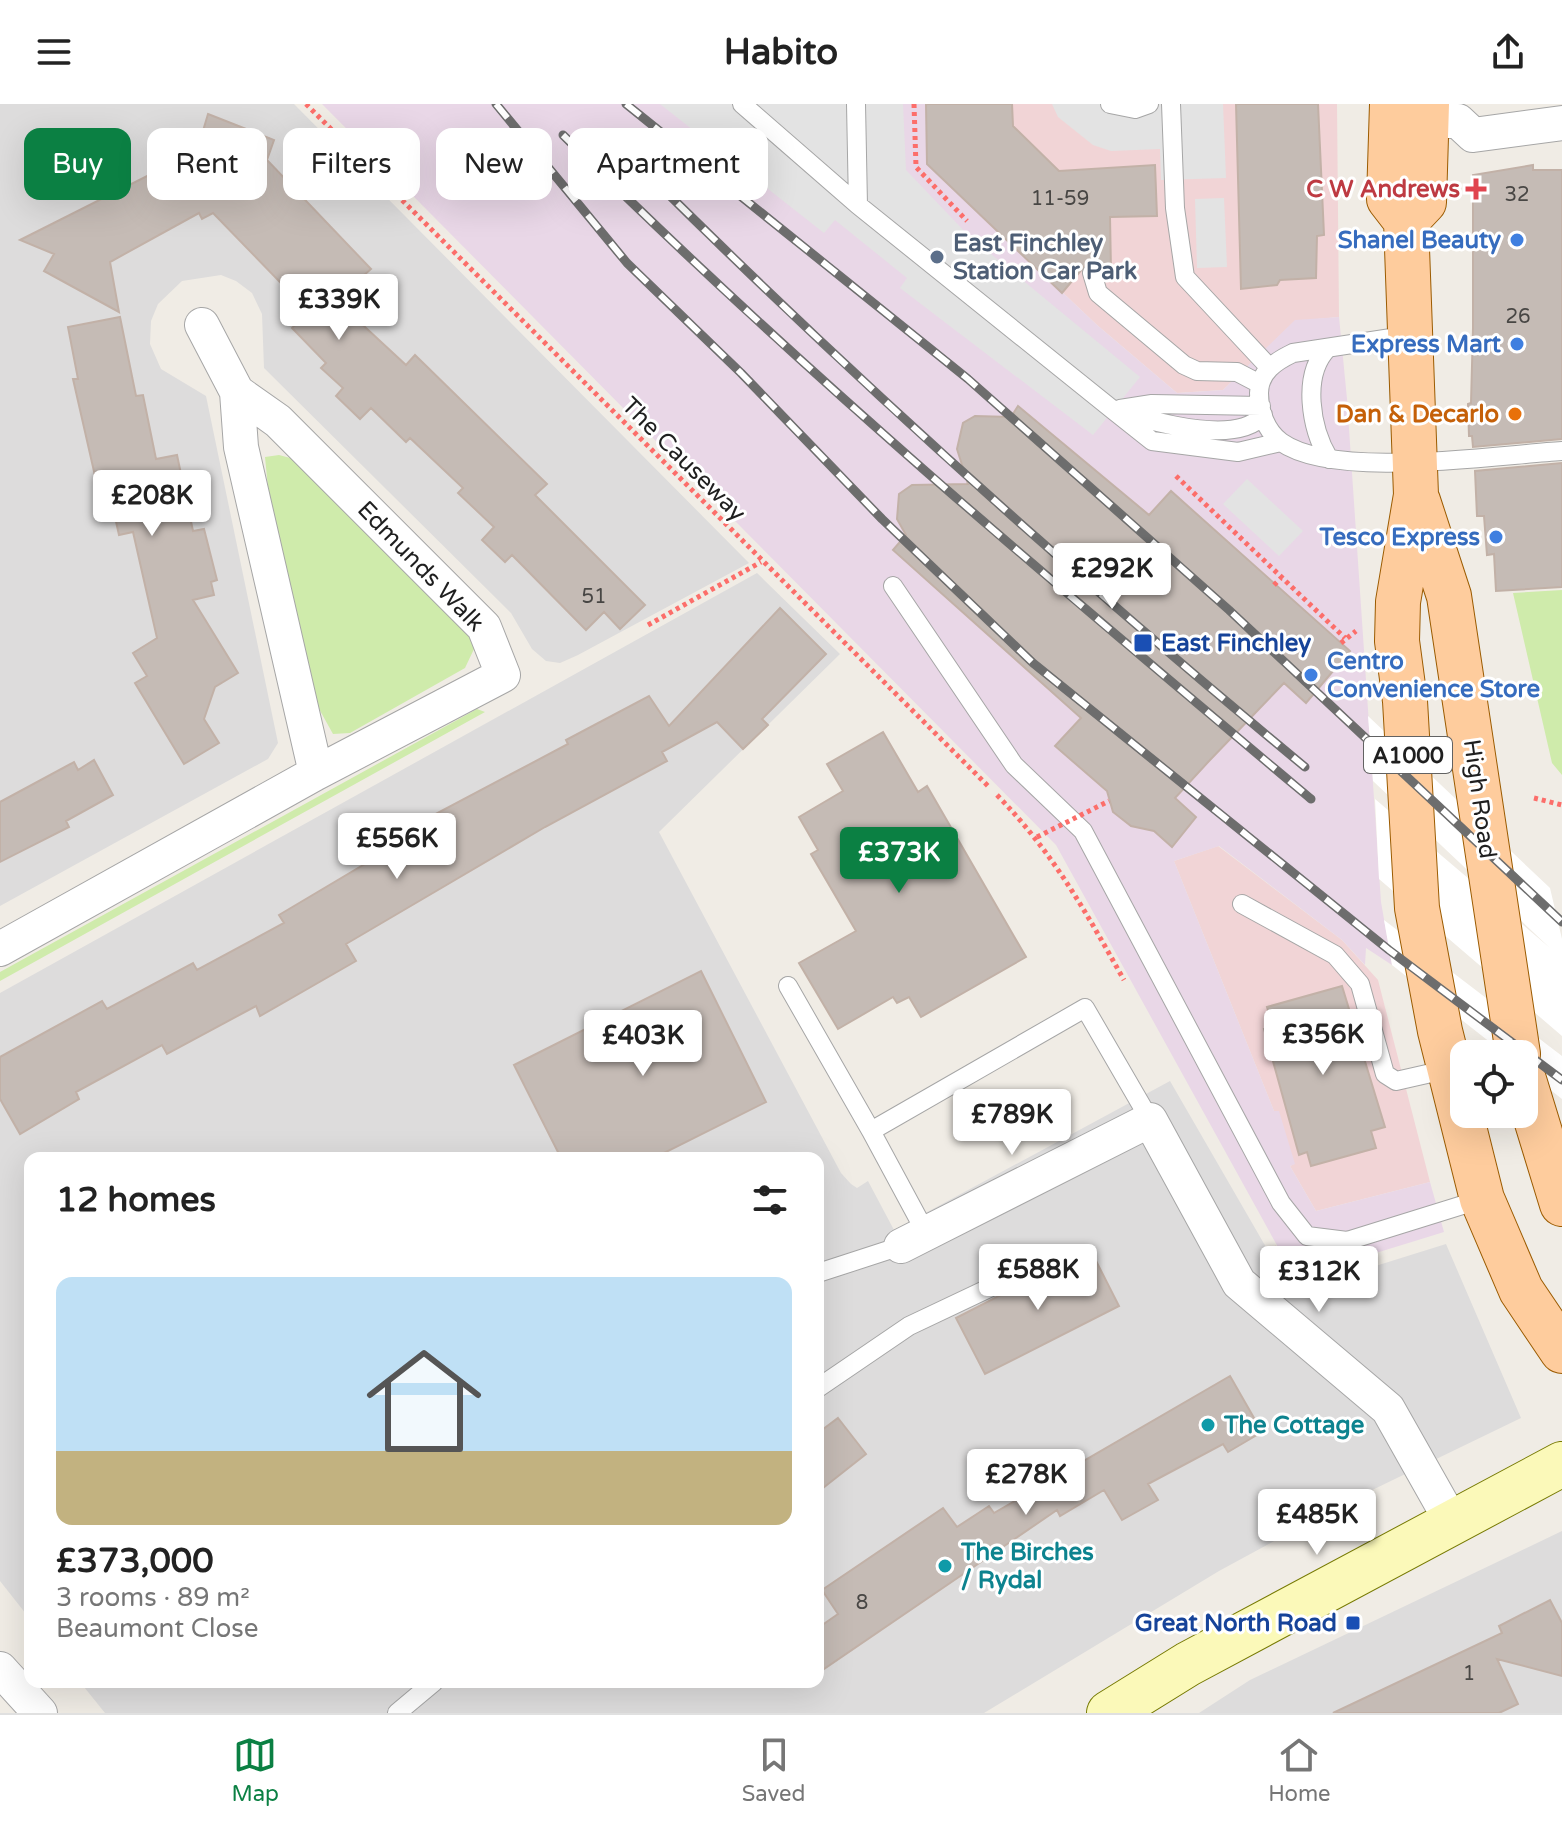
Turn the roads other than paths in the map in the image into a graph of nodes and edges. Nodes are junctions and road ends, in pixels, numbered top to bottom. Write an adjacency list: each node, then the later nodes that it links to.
1 (742, 104): 8 (lane)
2 (856, 104): 8 (lane)
3 (1110, 104): 4 (lane)
4 (1149, 104)
5 (1171, 104): 13 (lane)
6 (1416, 108): 7 (street); 11 (main road, High Road / A1000)
7 (1562, 123)
8 (858, 205): 15 (lane)
9 (1092, 273): 13 (lane)
10 (202, 325): 14 (street, Edmunds Walk)
11 (1411, 335): 12 (lane); 20 (main road, High Road / A1000)
12 (1328, 348): 13 (lane); 19 (lane)
13 (1265, 376): 16 (lane)
14 (237, 392): 22 (street, Edmunds Walk); 22 (street, Edmunds Walk)
15 (1113, 410): 16 (lane); 17 (lane)
16 (1262, 411): 17 (lane)
17 (1281, 442): 19 (lane)
18 (1562, 451): 20 (lane)
19 (1329, 459): 20 (lane)
20 (1415, 478): 26 (main road, High Road / A1000); 27 (main road, High Road / A1000)
21 (893, 586): 31 (lane)
22 (316, 773): 24 (street, Edmunds Walk)
23 (1242, 904): 27 (lane)
24 (0, 949)
25 (788, 986): 30 (lane)
26 (1514, 1033)
27 (1449, 1069): 31 (main road, A1000)
28 (1150, 1120): 30 (lane); 33 (street); 39 (street)
29 (1538, 1126): 32 (main road)
30 (871, 1131): 33 (lane)
31 (1482, 1199): 36 (main road, A1000)
32 (1562, 1204)
33 (913, 1240): 34 (lane)
34 (824, 1271)
35 (1025, 1271): 37 (lane)
36 (1562, 1351)
37 (824, 1384)
38 (1562, 1464): 39 (street)
39 (1453, 1524): 44 (street)
40 (0, 1669): 42 (street)
41 (427, 1688): 43 (lane)
42 (40, 1713)
43 (397, 1713)
44 (1109, 1713)

